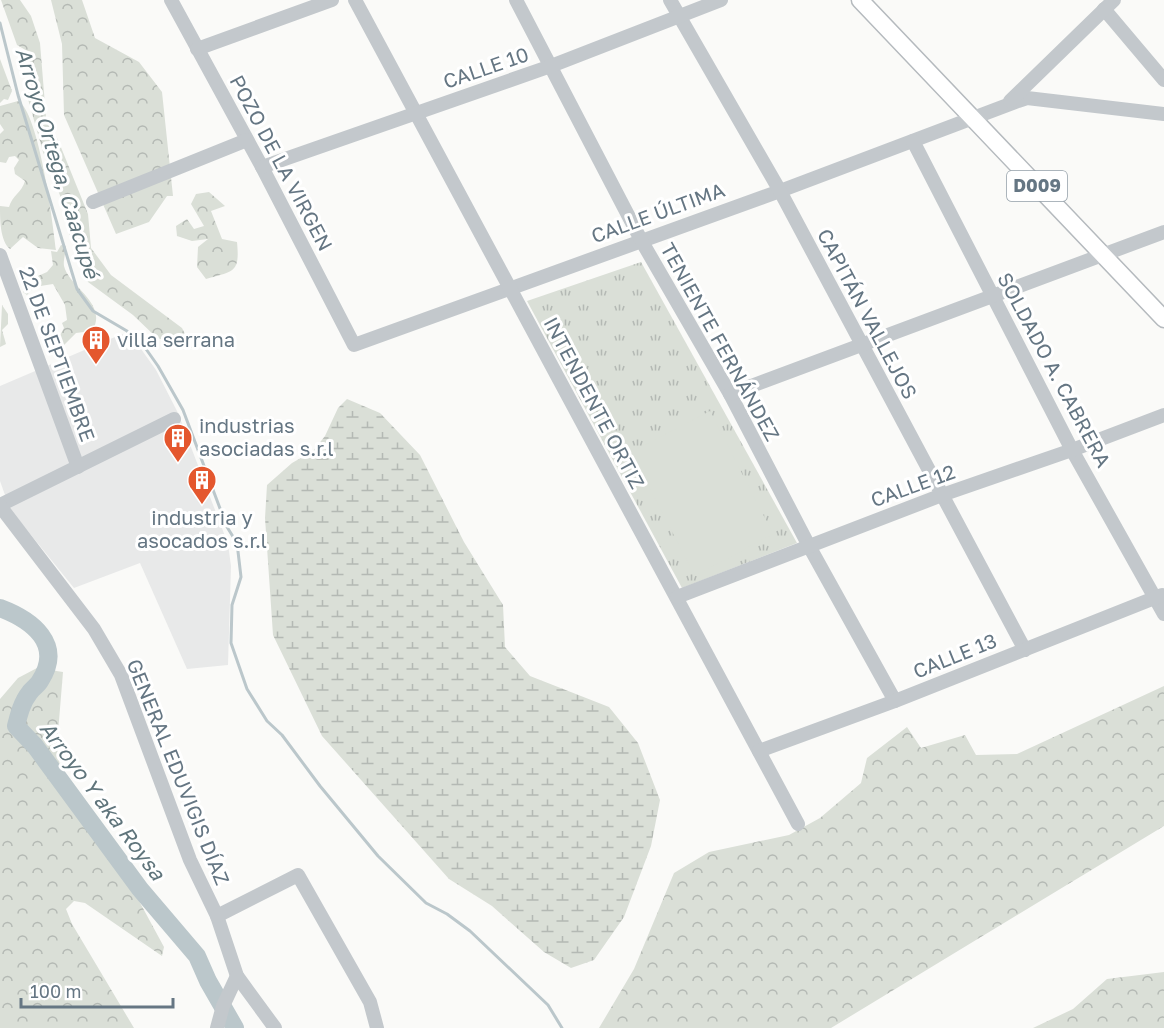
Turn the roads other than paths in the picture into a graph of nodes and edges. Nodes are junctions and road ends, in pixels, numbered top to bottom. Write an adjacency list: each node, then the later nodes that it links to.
1 (171, 0): 10 (street, POZO DE LA VIRGEN)
2 (332, 0): 10 (street)
3 (355, 0): 14 (street, INTENDENTE ORTIZ)
4 (516, 0): 11 (street, TENIENTE FERNÁNDEZ)
5 (670, 0): 9 (street, CAPITÁN VALLEJOS)
6 (721, 0): 9 (street, CALLE 10)
7 (860, 0): 16 (main road, D009)
8 (1109, 5): 12 (street); 13 (street)
9 (679, 16): 11 (street, CALLE 10); 20 (street, CAPITÁN VALLEJOS)
10 (197, 48): 17 (street, POZO DE LA VIRGEN)
11 (551, 66): 14 (street, CALLE 10); 23 (street, TENIENTE FERNÁNDEZ)
12 (1164, 80)
13 (1005, 106): 15 (street, CALLE ÚLTIMA); 16 (street, CALLE ÚLTIMA)
14 (416, 114): 19 (street, CALLE 10); 26 (street, INTENDENTE ORTIZ)
15 (1164, 114)
16 (974, 118): 18 (street, CALLE ÚLTIMA); 24 (main road, D009)
17 (247, 140): 19 (street, POZO DE LA VIRGEN); 21 (street)
18 (913, 141): 20 (street, CALLE ÚLTIMA); 28 (street, SOLDADO A. CABRERA)
19 (262, 167): 30 (street, POZO DE LA VIRGEN)
20 (780, 190): 23 (street, CALLE ÚLTIMA); 31 (street, CAPITÁN VALLEJOS)
21 (93, 202)
22 (1164, 232): 24 (street)
23 (641, 240): 26 (street, CALLE ÚLTIMA); 32 (street, TENIENTE FERNÁNDEZ)
24 (1101, 254): 28 (street); 29 (main road, D009)
25 (0, 255): 27 (street, 22 DE SEPTIEMBRE)
26 (509, 288): 30 (street, CALLE ÚLTIMA); 41 (street, INTENDENTE ORTIZ)
27 (6, 289): 36 (street, 22 DE SEPTIEMBRE)
28 (993, 295): 31 (street); 35 (street, SOLDADO A. CABRERA)
29 (1164, 319)
30 (354, 345)
31 (861, 346): 32 (street); 37 (street, CAPITÁN VALLEJOS)
32 (730, 394): 39 (street, TENIENTE FERNÁNDEZ)
33 (1164, 415): 35 (street, CALLE 12)
34 (174, 418): 36 (street)
35 (1072, 450): 37 (street, CALLE 12); 40 (street, SOLDADO A. CABRERA)
36 (78, 467): 38 (street)
37 (942, 495): 39 (street, CALLE 12); 43 (street, CAPITÁN VALLEJOS)
38 (0, 506): 47 (street, GENERAL EDUVIGIS DÍAZ)
39 (809, 546): 41 (street, CALLE 12); 44 (street, TENIENTE FERNÁNDEZ)
40 (1160, 596): 42 (street, SOLDADO A. CABRERA); 43 (street, CALLE 13)
41 (677, 597): 45 (street, INTENDENTE ORTIZ)
42 (1164, 614)
43 (1025, 650): 44 (street, CALLE 13)
44 (895, 701): 45 (street, CALLE 13)
45 (759, 751): 46 (street, INTENDENTE ORTIZ)
46 (798, 824)
47 (217, 916): 48 (street, GENERAL EDUVIGIS DÍAZ); 51 (street)
48 (237, 976): 49 (street); 50 (street, GENERAL EDUVIGIS DÍAZ)
49 (217, 1028)
50 (275, 1028)
51 (377, 1028)

